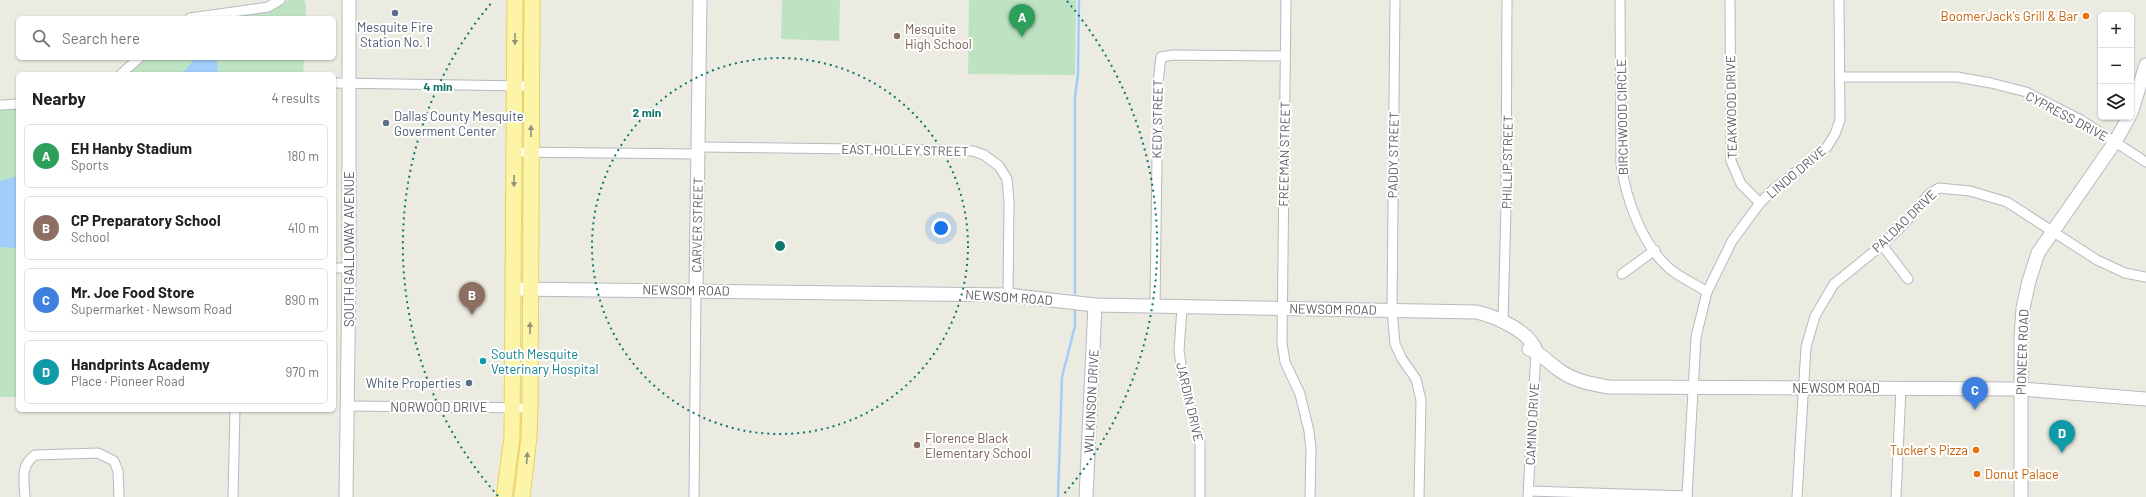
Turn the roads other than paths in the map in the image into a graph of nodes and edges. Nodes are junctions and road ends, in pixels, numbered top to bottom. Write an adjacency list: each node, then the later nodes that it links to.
1 (280, 0): 12 (street)
2 (349, 0): 19 (street, SOUTH GALLOWAY AVENUE)
3 (700, 0): 27 (street, CARVER STREET)
4 (1286, 0): 13 (street, FREEMAN STREET)
5 (1395, 0): 51 (street, PADDY STREET)
6 (1507, 0): 52 (street, PHILLIP STREET)
7 (1620, 0): 36 (street, BIRCHWOOD CIRCLE)
8 (1730, 0): 31 (street, TEAKWOOD DRIVE)
9 (1839, 0): 17 (street, LINDO DRIVE)
10 (515, 1): 11 (main road); 20 (main road, one-way to 20)
11 (532, 2): 21 (main road)
12 (204, 16)
13 (1285, 56): 48 (street, KEDY STREET); 50 (street, FREEMAN STREET)
14 (137, 60): 16 (street)
15 (2146, 65): 22 (street)
16 (123, 72)
17 (1840, 77): 26 (street, CYPRESS DRIVE); 31 (street, LINDO DRIVE)
18 (336, 83): 19 (street)
19 (349, 83): 20 (street); 38 (street, SOUTH GALLOWAY AVENUE)
20 (514, 86): 21 (street); 28 (main road)
21 (532, 86): 29 (main road, one-way to 21)
22 (2134, 103)
23 (16, 104): 24 (street)
24 (0, 105)
25 (2127, 120): 26 (street, PIONEER ROAD)
26 (2115, 142): 30 (street, CYPRESS DRIVE); 34 (street, PIONEER ROAD)
27 (698, 151): 29 (street, EAST HOLLEY STREET); 44 (street, CARVER STREET); 46 (street, EAST HOLLEY STREET)
28 (514, 152): 29 (street, EAST HOLLEY STREET); 32 (main road, one-way to 32)
29 (531, 152): 33 (main road)
30 (2146, 162)
31 (1760, 203): 45 (street, LINDO DRIVE)
32 (514, 212): 33 (main road); 42 (main road)
33 (530, 212): 43 (main road)
34 (2052, 232): 35 (street, PALDAO DRIVE); 40 (street, PALDAO DRIVE); 57 (street, PIONEER ROAD)
35 (1882, 245): 41 (street); 55 (street, PALDAO DRIVE)
36 (1655, 250): 39 (street); 45 (street, BIRCHWOOD CIRCLE)
37 (336, 268): 38 (street)
38 (349, 268): 59 (street, SOUTH GALLOWAY AVENUE)
39 (1622, 274)
40 (2146, 277)
41 (1908, 279)
42 (513, 289): 43 (street, NEWSOM ROAD); 60 (main road)
43 (530, 289): 44 (street, NEWSOM ROAD); 61 (main road, one-way to 43)
44 (696, 290): 46 (street, NEWSOM ROAD); 71 (street, CARVER STREET)
45 (1707, 292): 54 (street, LINDO DRIVE)
46 (1008, 295): 47 (street, NEWSOM ROAD)
47 (1095, 305): 48 (street, NEWSOM ROAD); 72 (street, WILKINSON DRIVE)
48 (1155, 307): 49 (street, NEWSOM ROAD)
49 (1182, 307): 50 (street, NEWSOM ROAD); 73 (street, JARDIN DRIVE)
50 (1282, 308): 51 (street, NEWSOM ROAD); 74 (street, FREEMAN STREET)
51 (1392, 310): 52 (street, NEWSOM ROAD); 75 (street, PADDY STREET)
52 (1503, 323): 53 (street, NEWSOM ROAD)
53 (1536, 351): 54 (street, NEWSOM ROAD); 63 (street, CAMINO DRIVE)
54 (1693, 388): 55 (street, NEWSOM ROAD); 64 (street, LINDO DRIVE)
55 (1802, 388): 56 (street, NEWSOM ROAD); 76 (street, PALDAO DRIVE)
56 (1901, 388): 57 (street, NEWSOM ROAD); 77 (street)
57 (2021, 389): 58 (street, NEWSOM ROAD); 78 (street, PIONEER ROAD)
58 (2146, 399)
59 (348, 406): 60 (street, NORWOOD DRIVE); 68 (street, SOUTH GALLOWAY AVENUE)
60 (512, 408): 61 (street, NORWOOD DRIVE); 69 (main road)
61 (530, 408): 70 (main road, one-way to 61)
62 (235, 412): 67 (street)
63 (1528, 494): 64 (street)
64 (1687, 496)
65 (25, 497): 66 (street)
66 (119, 497)
67 (234, 497)
68 (346, 497)
69 (504, 497)
70 (522, 497)
71 (694, 497)
72 (1086, 497)
73 (1200, 497)
74 (1310, 497)
75 (1419, 497)
76 (1797, 497)
77 (1896, 497)
78 (2022, 497)

